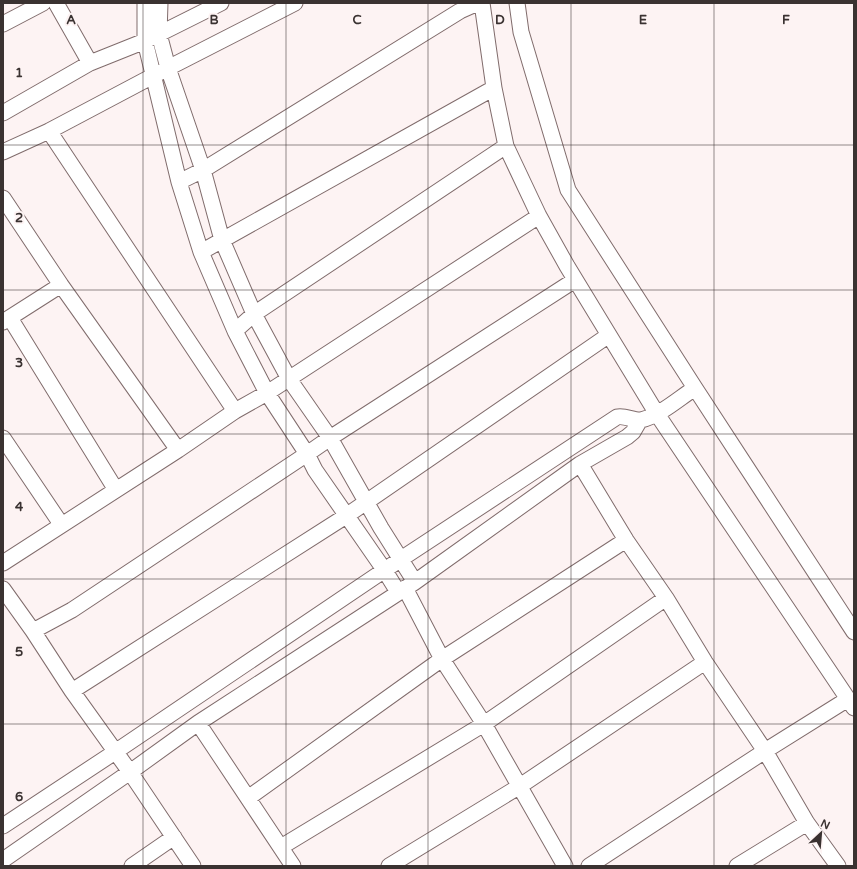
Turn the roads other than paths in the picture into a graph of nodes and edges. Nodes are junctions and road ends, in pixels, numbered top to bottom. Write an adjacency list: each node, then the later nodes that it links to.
1 (43, 3): 10 (street)
2 (56, 3): 13 (street)
3 (145, 3): 12 (street)
4 (160, 3): 11 (street)
5 (221, 3): 11 (street)
6 (295, 3): 14 (street)
7 (478, 3): 21 (street)
8 (482, 3): 16 (street)
9 (517, 3): 34 (street)
10 (3, 24)
11 (159, 34): 12 (street); 14 (street)
12 (145, 41): 13 (street); 15 (street)
13 (90, 63): 17 (street)
14 (168, 68): 15 (street); 21 (street)
15 (154, 75): 18 (street); 22 (street)
16 (494, 88): 19 (street); 25 (street)
17 (3, 113)
18 (49, 131): 20 (street); 36 (street)
19 (506, 146): 24 (street); 29 (street)
20 (3, 152)
21 (203, 170): 22 (street); 25 (street)
22 (179, 182): 26 (street)
23 (3, 198): 28 (street)
24 (539, 216): 27 (street); 33 (street)
25 (222, 240): 26 (street); 29 (street)
26 (201, 252): 31 (street)
27 (575, 280): 32 (street); 40 (street)
28 (61, 285): 30 (street); 41 (street)
29 (254, 314): 31 (street); 33 (street)
30 (6, 320): 44 (street)
31 (235, 331): 35 (street)
32 (609, 335): 37 (street); 45 (street)
33 (289, 379): 35 (street); 40 (street)
34 (695, 388): 37 (street); 56 (street)
35 (267, 393): 36 (street); 42 (street)
36 (235, 411): 41 (street)
37 (657, 414): 38 (street); 60 (street)
38 (640, 420): 43 (street); 49 (street)
39 (3, 438): 47 (street)
40 (330, 438): 42 (street); 45 (street)
41 (178, 450): 44 (street)
42 (307, 454): 46 (street); 55 (street)
43 (580, 464): 48 (street); 52 (street)
44 (116, 490): 47 (street)
45 (366, 501): 46 (street); 49 (street)
46 (346, 516): 51 (street); 59 (street)
47 (61, 524): 50 (street)
48 (626, 540): 54 (street); 57 (street)
49 (401, 560): 51 (street); 52 (street)
50 (3, 562)
51 (385, 571): 52 (street); 64 (street)
52 (406, 587): 57 (street); 61 (street)
53 (3, 589): 55 (street)
54 (666, 598): 58 (street); 62 (street)
55 (33, 632): 59 (street)
56 (854, 632)
57 (442, 659): 62 (street); 67 (street)
58 (705, 662): 63 (street); 66 (street)
59 (72, 691): 64 (street)
60 (851, 703): 63 (street)
61 (198, 723): 65 (street); 67 (street)
62 (484, 724): 66 (street); 71 (street)
63 (765, 751): 68 (street); 78 (street)
64 (116, 752): 65 (street); 69 (street)
65 (130, 772): 70 (street); 72 (street)
66 (520, 786): 76 (street); 77 (street)
67 (248, 798): 71 (street)
68 (807, 823): 79 (street); 80 (street)
69 (3, 826)
70 (174, 837): 73 (street); 74 (street)
71 (281, 847): 75 (street)
72 (3, 860)
73 (132, 866)
74 (193, 866)
75 (293, 866)
76 (389, 866)
77 (565, 866)
78 (589, 866)
79 (737, 866)
80 (838, 866)

